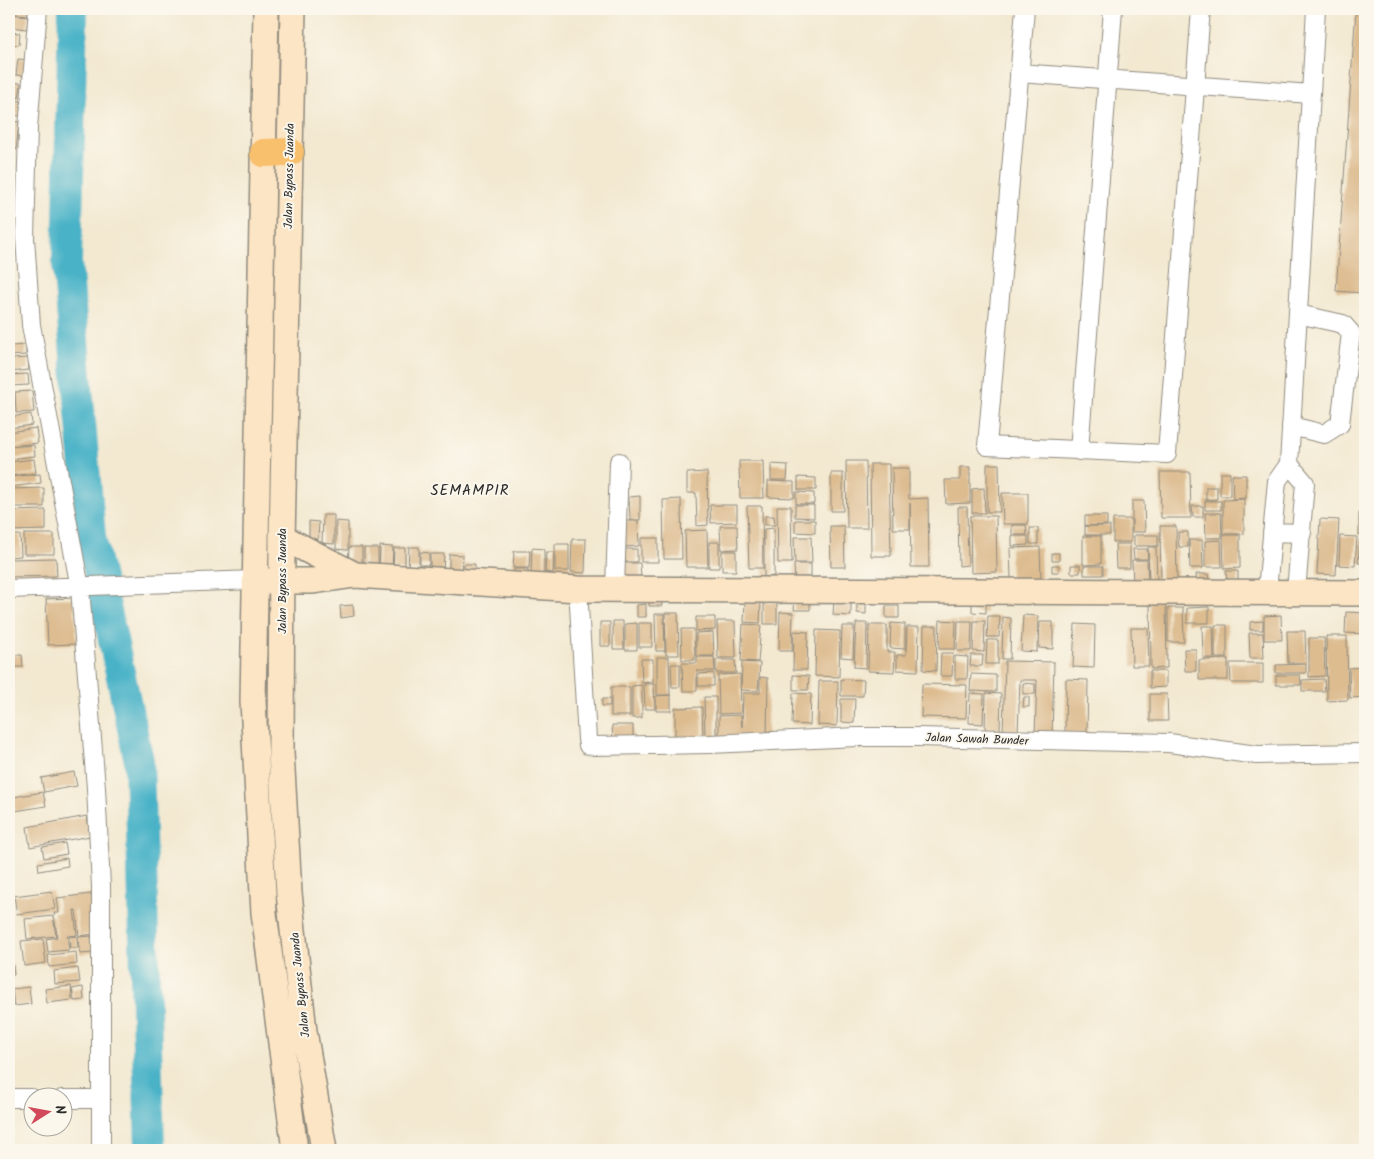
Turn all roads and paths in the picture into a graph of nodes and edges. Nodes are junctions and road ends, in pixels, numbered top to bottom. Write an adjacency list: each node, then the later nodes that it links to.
1 (38, 9): 24 (street)
2 (266, 9): 12 (main road, Jalan Bypass Juanda)
3 (293, 9): 12 (main road, Jalan Bypass Juanda)
4 (1025, 9): 8 (street)
5 (1113, 9): 9 (street)
6 (1201, 9): 10 (street)
7 (1316, 9): 11 (street)
8 (1019, 72): 9 (street); 15 (street)
9 (1108, 79): 10 (street); 15 (street)
10 (1195, 86): 11 (street); 15 (street)
11 (1311, 94): 13 (street)
12 (277, 152): 20 (main road, Jalan Bypass Juanda); 22 (main road, Jalan Bypass Juanda)
13 (1298, 314): 14 (street); 14 (street)
14 (1291, 426): 17 (street)
15 (1079, 451)
16 (619, 462): 27 (street)
17 (1289, 464): 18 (street); 19 (street)
18 (1272, 532): 19 (street); 28 (street)
19 (1302, 533): 29 (street)
20 (282, 537): 21 (main road); 23 (main road, Jalan Bypass Juanda)
21 (356, 575): 23 (main road); 26 (main road)
22 (254, 580): 23 (main road); 24 (street); 33 (main road, Jalan Bypass Juanda)
23 (282, 582): 32 (main road, Jalan Bypass Juanda)
24 (84, 587): 25 (street); 37 (street)
25 (9, 589)
26 (578, 589): 27 (main road); 31 (street, Jalan Sawah Bunder)
27 (615, 589): 28 (main road)
28 (1267, 592): 29 (main road)
29 (1296, 592): 30 (main road)
30 (1365, 593)
31 (1365, 753)
32 (301, 990): 33 (main road); 40 (main road, Jalan Bypass Juanda)
33 (275, 996): 39 (main road, Jalan Bypass Juanda)
34 (9, 1098): 35 (street)
35 (22, 1098)
36 (72, 1099): 37 (street)
37 (101, 1099): 38 (street)
38 (101, 1150)
39 (295, 1150)
40 (324, 1150)

